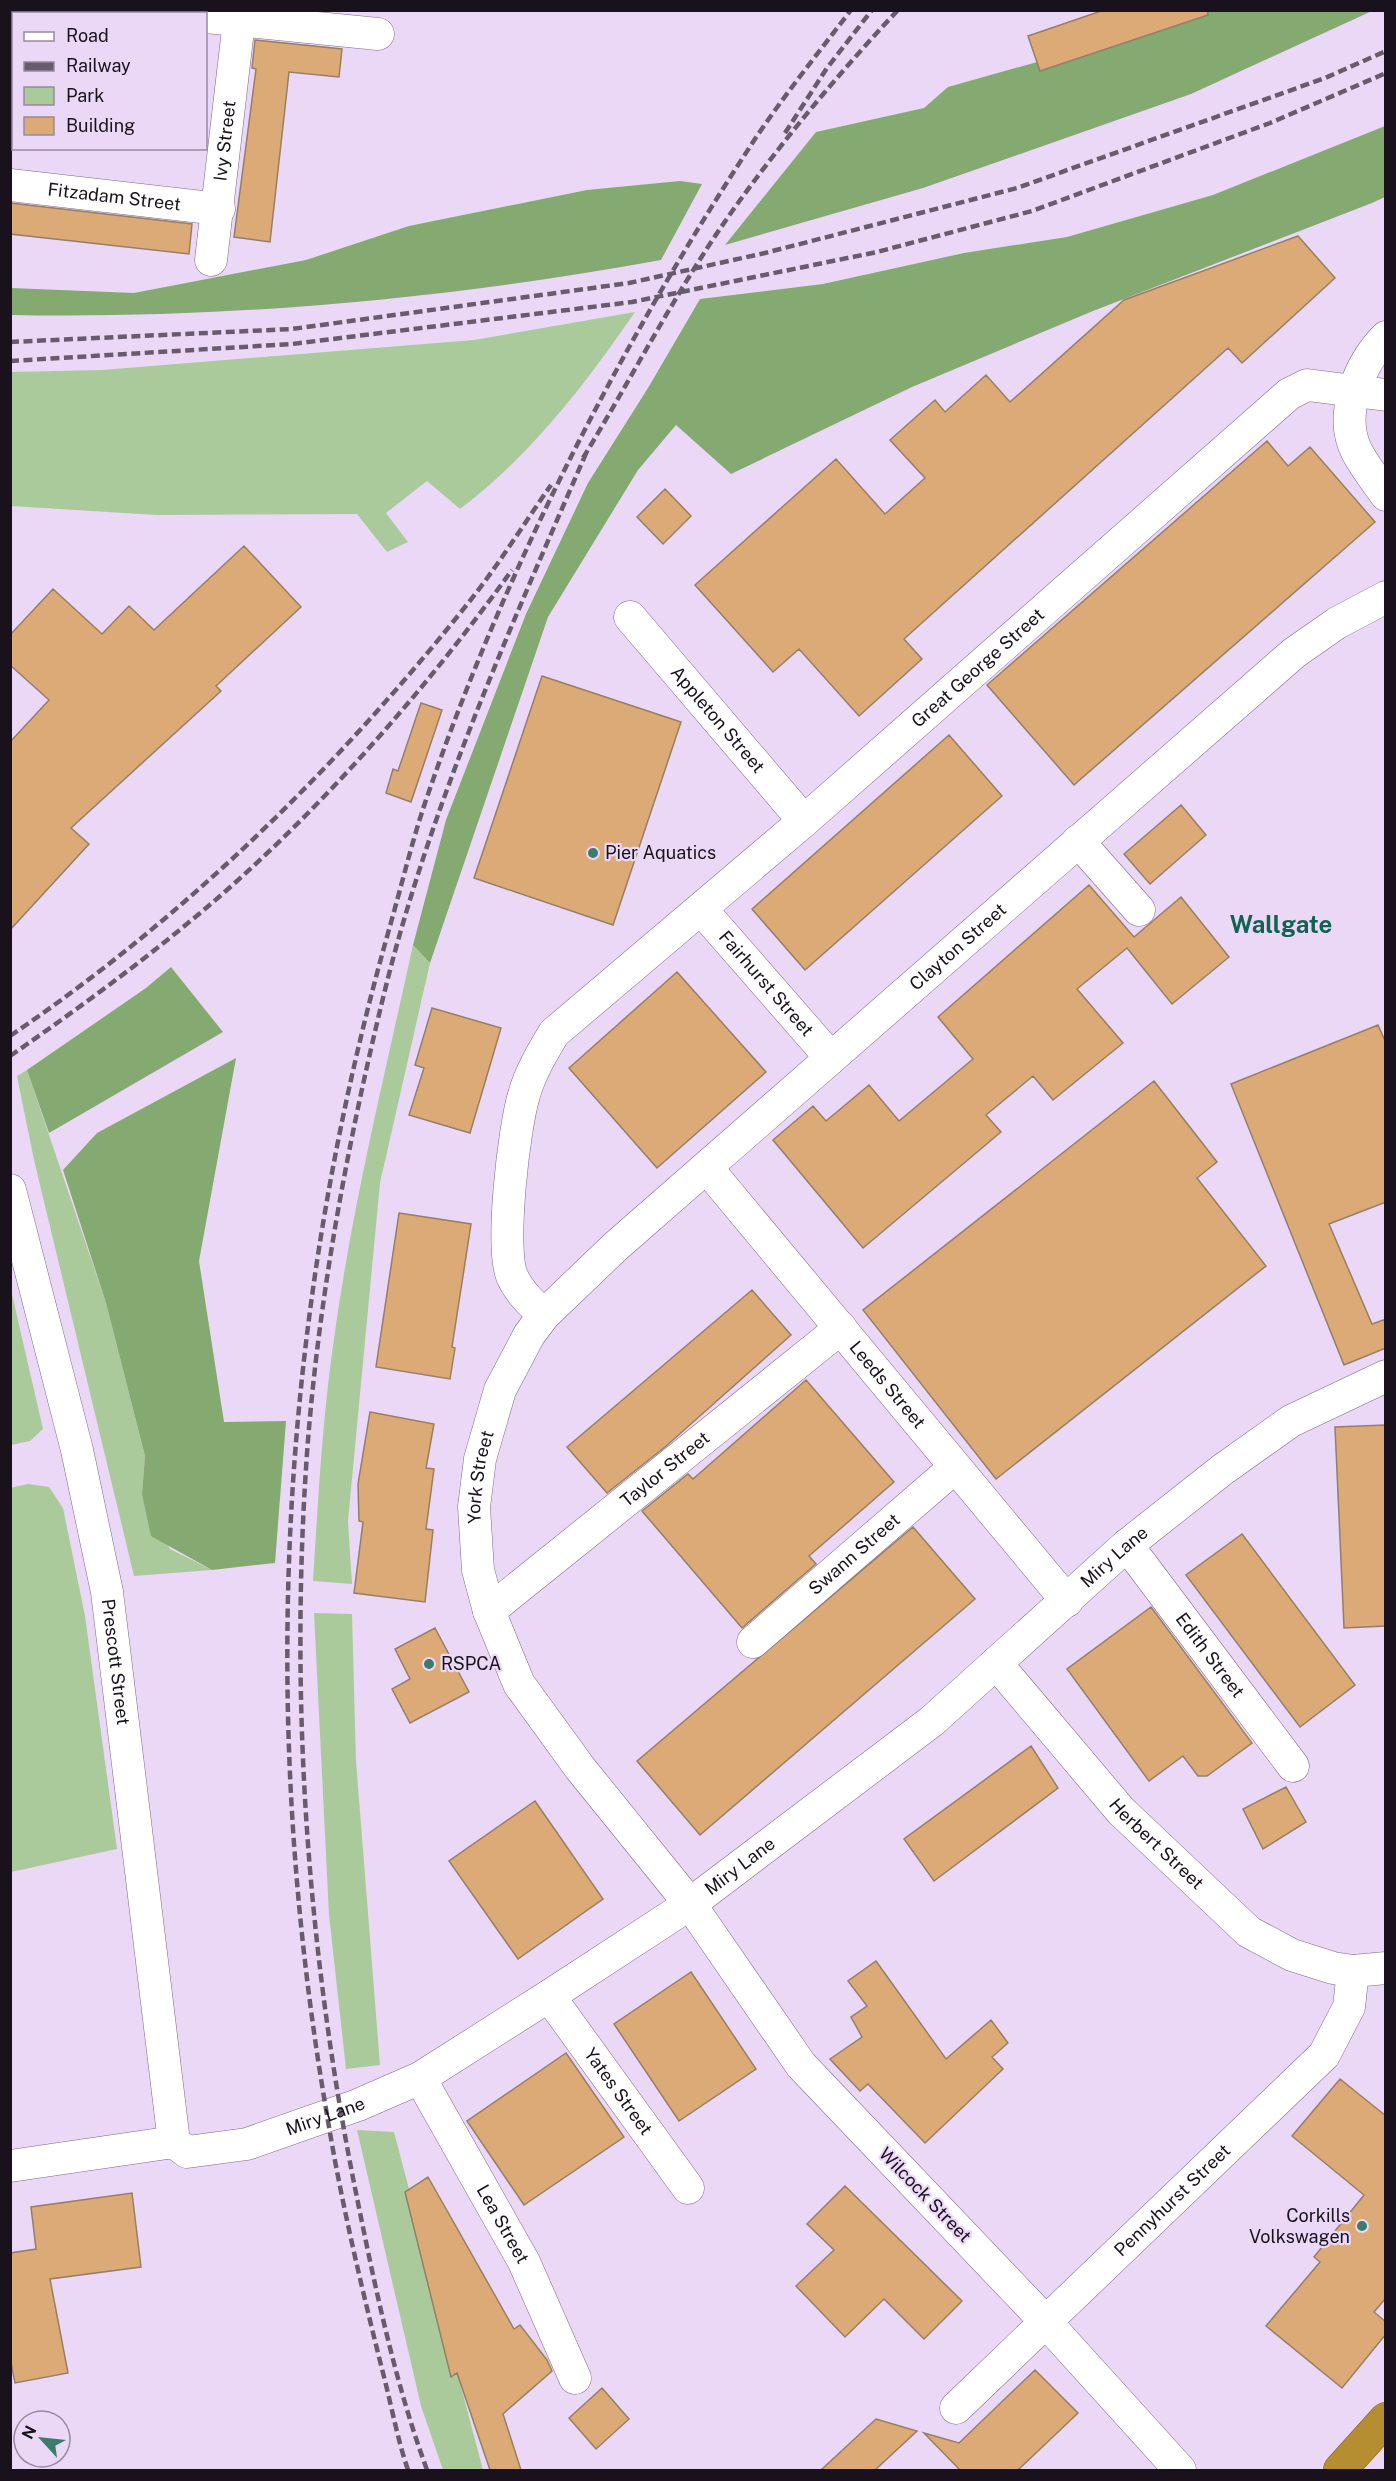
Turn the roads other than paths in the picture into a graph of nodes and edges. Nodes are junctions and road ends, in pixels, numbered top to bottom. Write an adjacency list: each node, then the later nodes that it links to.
1 (207, 17): 2 (street)
2 (238, 21): 3 (street); 5 (street, Ivy Street)
3 (378, 34)
4 (10, 185): 5 (street, Fitzadam Street)
5 (219, 209): 6 (street, Ivy Street)
6 (211, 260)
7 (1386, 337): 8 (street)
8 (1354, 390): 9 (street, Great George Street); 10 (street); 13 (street, Great George Street)
9 (1386, 394)
10 (1386, 495)
11 (1386, 597): 14 (street, Clayton Street)
12 (630, 618): 13 (street, Appleton Street)
13 (804, 821): 15 (street, Great George Street)
14 (1077, 841): 16 (street); 17 (street, Clayton Street)
15 (701, 909): 17 (street, Fairhurst Street); 20 (street, Great George Street)
16 (1139, 910)
17 (831, 1058): 18 (street, Clayton Street)
18 (707, 1168): 20 (street, Clayton Street); 21 (street, Leeds Street)
19 (10, 1190): 35 (street, Prescott Street)
20 (544, 1315): 26 (street, York Street)
21 (841, 1328): 23 (street, Leeds Street); 26 (street, Taylor Street)
22 (1386, 1376): 24 (street, Miry Lane)
23 (954, 1468): 25 (street, Leeds Street); 27 (street, Swann Street)
24 (1127, 1545): 25 (street, Miry Lane); 29 (street, Edith Street)
25 (1067, 1601): 28 (street, Miry Lane)
26 (489, 1611): 30 (street, York Street)
27 (753, 1642)
28 (996, 1663): 30 (street, Miry Lane); 32 (street, Herbert Street)
29 (1293, 1766)
30 (690, 1904): 33 (street, Miry Lane); 38 (street, Wilcock Street)
31 (1386, 1968): 32 (street, Herbert Street)
32 (1353, 1971): 38 (street, Pennyhurst Street)
33 (549, 1996): 34 (street, Miry Lane); 37 (street, Yates Street)
34 (420, 2078): 35 (street, Miry Lane); 39 (street, Lea Street)
35 (174, 2142): 36 (street, Miry Lane)
36 (10, 2166)
37 (688, 2188)
38 (1045, 2321): 40 (street, Pennyhurst Street); 42 (street, Wilcock Street)
39 (576, 2378)
40 (956, 2408)
41 (1386, 2419): 43 (highway)
42 (1180, 2470)
43 (1340, 2470)

